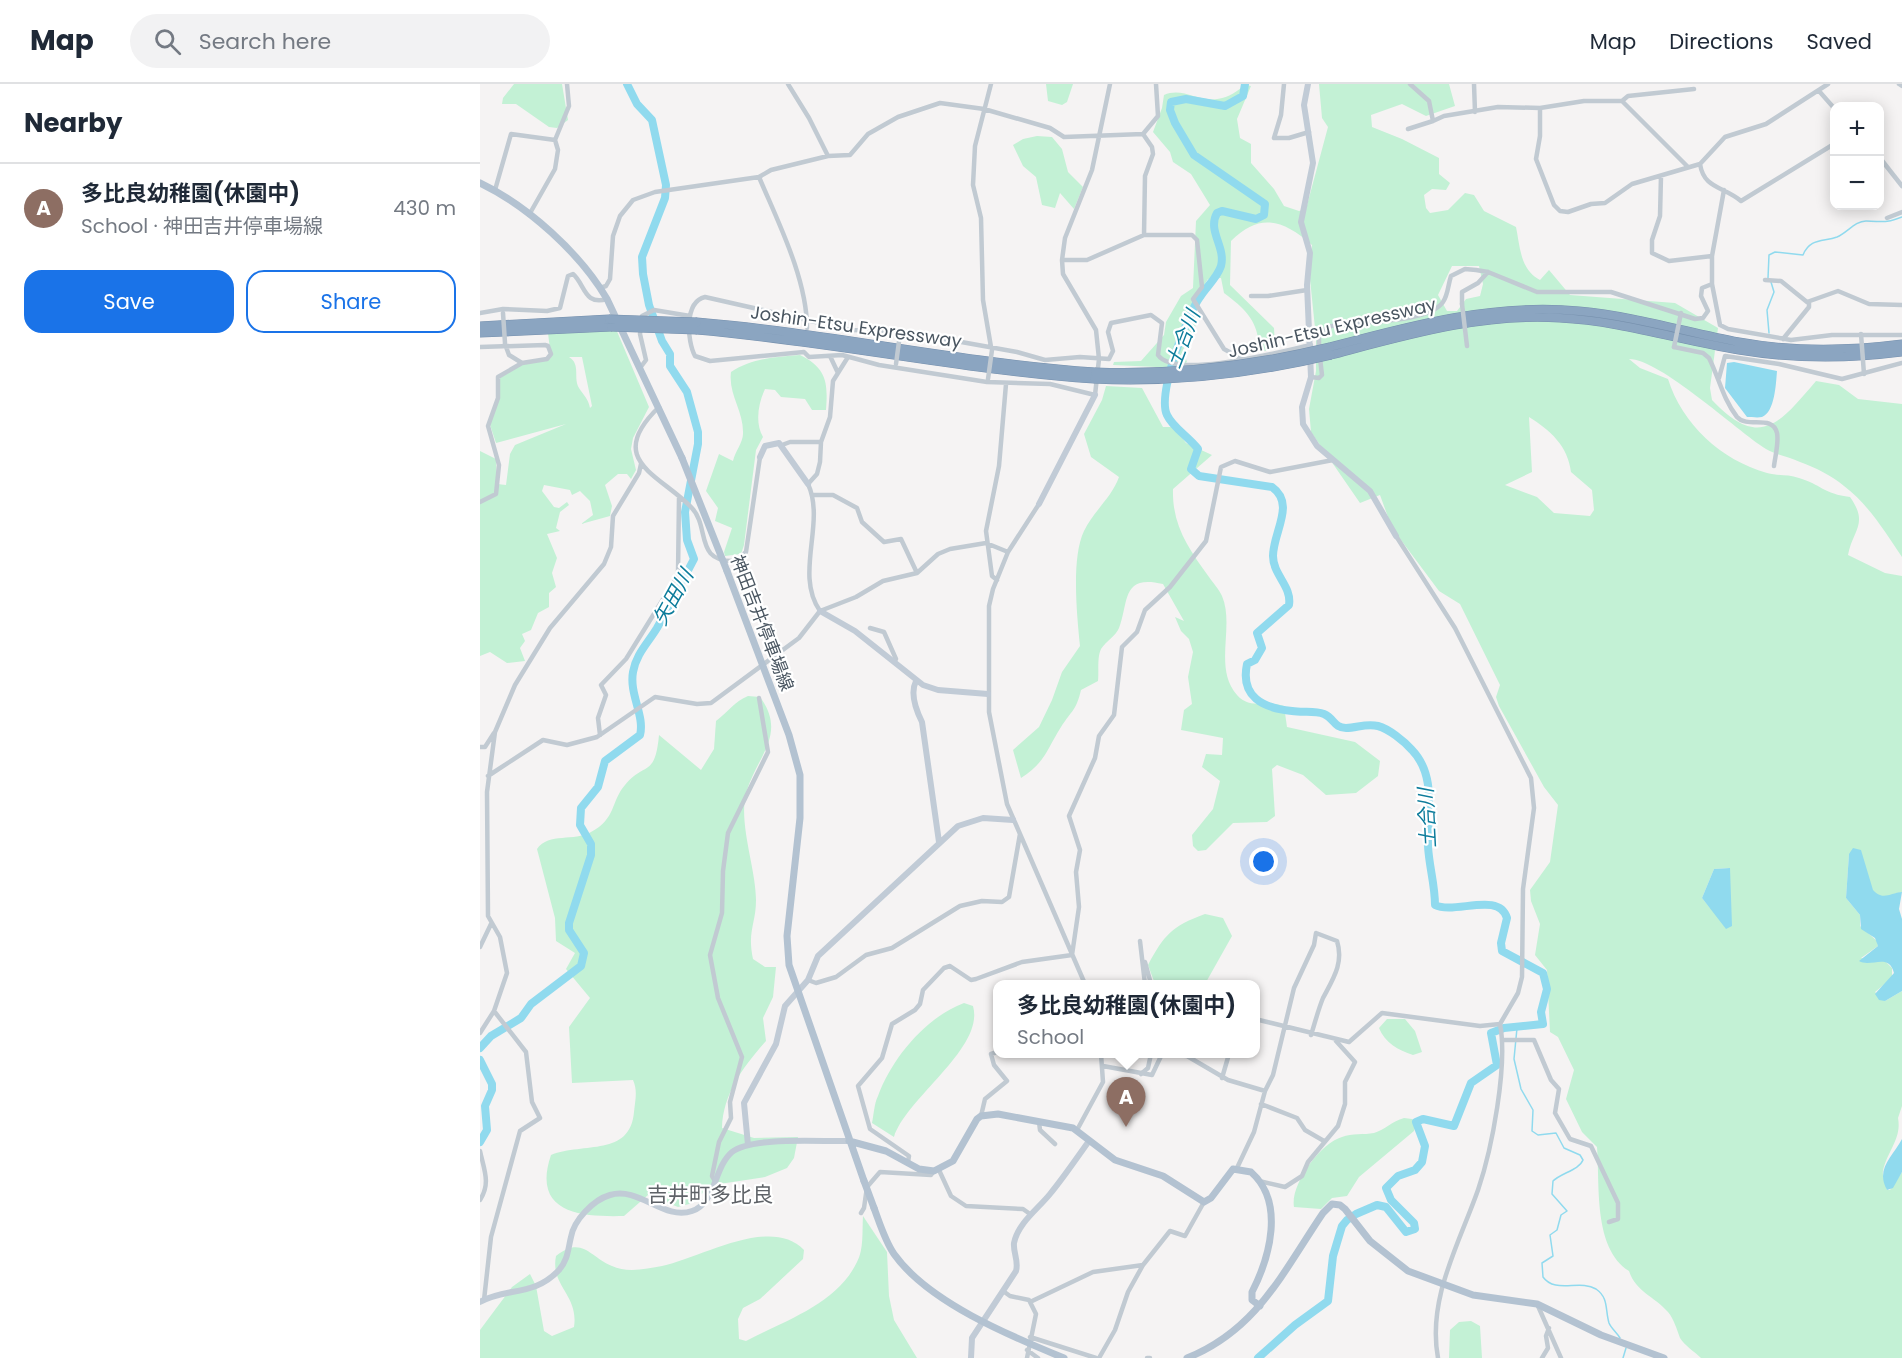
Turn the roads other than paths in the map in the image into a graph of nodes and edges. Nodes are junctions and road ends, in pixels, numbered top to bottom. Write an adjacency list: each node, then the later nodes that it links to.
1 (567, 84): 23 (street)
2 (788, 84): 25 (street)
3 (991, 84): 16 (street)
4 (1110, 84): 22 (street)
5 (1156, 84): 21 (street)
6 (1284, 84): 20 (street)
7 (1308, 84): 20 (street)
8 (1410, 84): 18 (street)
9 (1474, 84): 17 (street)
10 (1828, 84): 12 (street)
11 (1694, 89): 13 (street)
12 (1819, 91): 14 (street); 27 (street)
13 (1622, 101): 15 (street); 28 (street)
14 (1830, 103)
15 (1540, 108): 17 (street); 29 (street)
16 (984, 109): 22 (street); 25 (street); 66 (street)
17 (1475, 112): 18 (street)
18 (1433, 121): 19 (street)
19 (1408, 129)
20 (1309, 132): 45 (street)
21 (1143, 134): 22 (street); 38 (street)
22 (1100, 136): 40 (street)
23 (555, 140): 33 (street); 36 (street)
24 (1830, 146): 34 (street)
25 (828, 156): 30 (street)
26 (1884, 163): 32 (street)
27 (1700, 164): 28 (street); 34 (street)
28 (1687, 166): 29 (street)
29 (1661, 176): 39 (street)
30 (759, 177): 44 (street); 54 (street)
31 (480, 183): 33 (main road, 神田吉井停車場線)
32 (1902, 186)
33 (495, 190): 36 (main road, 神田吉井停車場線)
34 (1724, 190): 39 (street)
35 (1902, 212): 37 (street)
36 (528, 215): 44 (main road, 神田吉井停車場線)
37 (1887, 218)
38 (1144, 235): 40 (street); 72 (street)
39 (1712, 256): 43 (street)
40 (1062, 260): 71 (street)
41 (1488, 272): 52 (street); 64 (street, bridge); 79 (street)
42 (1765, 280): 48 (street)
43 (1712, 285): 52 (street); 60 (street)
44 (600, 288): 47 (main road, 神田吉井停車場線)
45 (1307, 290): 46 (street); 63 (street)
46 (1251, 296)
47 (607, 299): 50 (street); 76 (main road, 神田吉井停車場線)
48 (1809, 302): 49 (street); 60 (street)
49 (1902, 306)
50 (503, 311): 51 (street); 62 (street, bridge)
51 (480, 313)
52 (1681, 313): 80 (street, bridge)
53 (690, 316): 54 (street); 69 (street); 76 (street)
54 (807, 321): 55 (street); 57 (street)
55 (807, 328)
56 (481, 331): 67 (highway, Joshin-Etsu Expressway, bridge)
57 (900, 333): 66 (street); 75 (street, bridge)
58 (1861, 334): 59 (street); 60 (street); 78 (street, bridge)
59 (1902, 335)
60 (1784, 339)
61 (1902, 344): 67 (highway, Joshin-Etsu Expressway)
62 (505, 345): 65 (street); 73 (street); 73 (street)
63 (1311, 345): 72 (street); 79 (street)
64 (1467, 346)
65 (480, 347)
66 (992, 349): 71 (street); 81 (street, bridge)
67 (1330, 351): 68 (highway, Joshin-Etsu Expressway)
68 (1902, 352)
69 (830, 356): 70 (street); 77 (street)
70 (848, 357): 75 (street); 77 (street)
71 (1099, 359): 72 (street); 83 (street)
72 (1242, 359)
73 (522, 363): 94 (street)
74 (1902, 363): 78 (street)
75 (896, 366): 81 (street)
76 (640, 368): 84 (main road, 神田吉井停車場線)
77 (838, 373): 85 (street)
78 (1864, 374): 80 (street)
79 (1311, 377): 88 (street)
80 (1719, 378): 90 (street)
81 (988, 380): 82 (street)
82 (1006, 384): 83 (street); 97 (street)
83 (1095, 394): 95 (street)
84 (659, 407): 89 (street); 104 (main road, 神田吉井停車場線, bridge)
85 (820, 442): 86 (street); 91 (street)
86 (782, 446): 87 (street); 91 (street)
87 (760, 457): 93 (street)
88 (1333, 460): 96 (street); 118 (street)
89 (641, 464): 93 (street); 108 (street)
90 (1774, 466)
91 (808, 484): 92 (street)
92 (812, 495): 99 (street); 101 (street)
93 (681, 499): 109 (street)
94 (480, 502)
95 (1039, 504): 98 (street)
96 (1396, 536): 127 (street)
97 (986, 543): 98 (street); 99 (street); 100 (street)
98 (1008, 552): 100 (street)
99 (917, 573): 101 (street)
100 (997, 580): 106 (street)
101 (820, 611): 103 (street); 104 (street)
102 (870, 628): 103 (street)
103 (894, 662): 105 (street)
104 (761, 664): 109 (street); 124 (main road, 神田吉井停車場線)
105 (916, 681): 106 (street); 114 (street)
106 (988, 694): 112 (street)
107 (759, 698): 156 (street)
108 (495, 732): 110 (street); 111 (street)
109 (600, 735): 111 (street)
110 (480, 747)
111 (488, 776): 115 (street)
112 (1013, 820): 113 (street); 114 (street)
113 (1020, 834): 118 (street); 120 (street)
114 (939, 842): 120 (street)
115 (491, 924): 117 (street); 125 (street)
116 (1140, 941): 119 (street)
117 (480, 947)
118 (1072, 955): 121 (street); 153 (street)
119 (1142, 957): 122 (street); 123 (street)
120 (808, 980): 124 (street)
121 (1083, 980)
122 (1145, 980)
123 (1150, 980)
124 (796, 993): 147 (main road, 神田吉井停車場線); 151 (street)
125 (494, 1011): 129 (street); 166 (street)
126 (1260, 1020): 128 (street)
127 (1500, 1023): 131 (street); 132 (street)
128 (1286, 1028): 130 (street); 130 (street); 142 (street)
129 (480, 1033)
130 (1311, 1035): 132 (street)
131 (1503, 1040): 162 (street); 164 (street)
132 (1336, 1041): 149 (street)
133 (993, 1054): 144 (street)
134 (1102, 1058): 139 (street)
135 (1150, 1058): 140 (street)
136 (1160, 1058): 140 (street)
137 (1190, 1058): 141 (street)
138 (1228, 1058): 141 (street)
139 (1103, 1066): 140 (street); 146 (street)
140 (1141, 1074)
141 (1222, 1078): 142 (street)
142 (1265, 1091): 143 (street)
143 (1261, 1104): 149 (street); 154 (street)
144 (981, 1116): 145 (main road); 155 (main road)
145 (1039, 1122): 146 (main road); 150 (street)
146 (1077, 1130): 148 (main road)
147 (849, 1141): 151 (street); 153 (main road); 170 (main road, 神田吉井停車場線, bridge)
148 (1089, 1141): 159 (main road); 161 (street)
149 (1324, 1141): 157 (street)
150 (1054, 1144)
151 (748, 1145): 156 (street)
152 (480, 1151): 158 (street)
153 (908, 1162): 155 (main road)
154 (1237, 1168): 157 (main road); 159 (main road)
155 (937, 1170): 160 (street); 161 (street)
156 (715, 1181): 166 (street)
157 (1259, 1181): 169 (main road)
158 (480, 1200)
159 (1204, 1202): 163 (street)
160 (861, 1213)
161 (1030, 1214): 165 (street)
162 (1609, 1222)
163 (1143, 1265): 167 (street); 178 (street)
164 (1443, 1285): 168 (main road); 169 (main road); 173 (street)
165 (1004, 1291): 167 (street); 170 (street)
166 (482, 1301)
167 (1030, 1302): 172 (street)
168 (1536, 1304): 171 (street); 184 (main road)
169 (1260, 1306): 179 (main road)
170 (984, 1320): 172 (main road, 神田吉井停車場線); 174 (street)
171 (1549, 1328): 182 (street); 183 (street)
172 (1029, 1343): 175 (street); 176 (street); 177 (main road, 神田吉井停車場線); 178 (street)
173 (1436, 1349): 180 (street); 181 (street)
174 (971, 1358)
175 (1027, 1358)
176 (1038, 1358)
177 (1064, 1358)
178 (1098, 1358)
179 (1188, 1358)
180 (1431, 1358)
181 (1438, 1358)
182 (1542, 1358)
183 (1561, 1358)
184 (1664, 1358)

